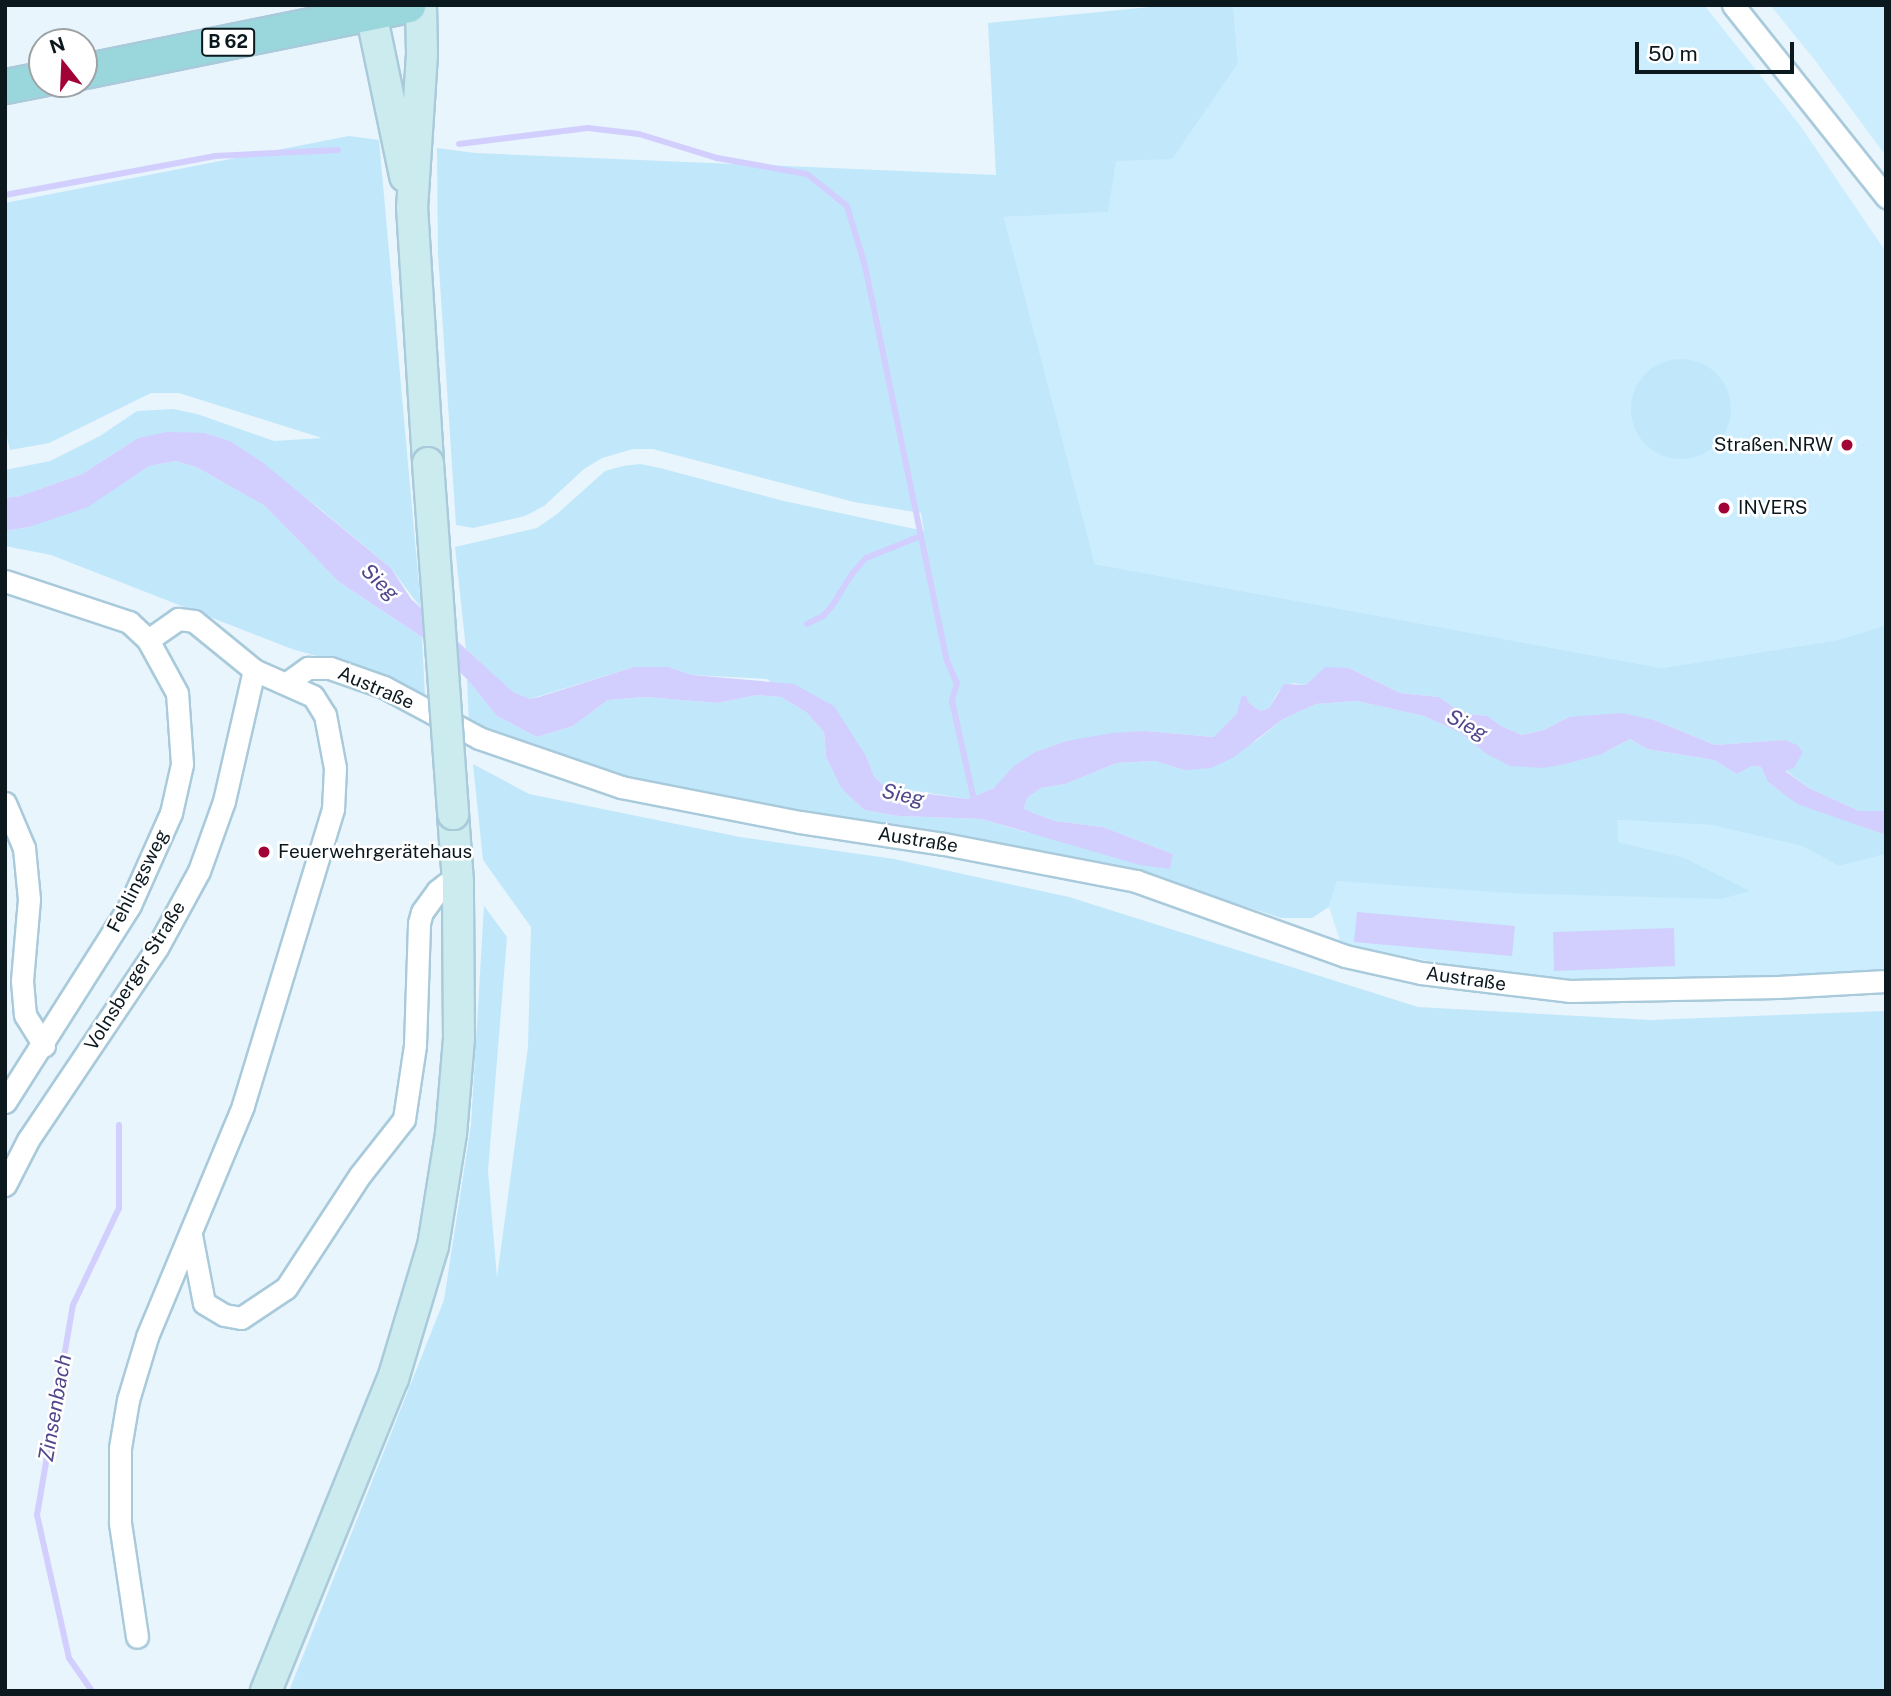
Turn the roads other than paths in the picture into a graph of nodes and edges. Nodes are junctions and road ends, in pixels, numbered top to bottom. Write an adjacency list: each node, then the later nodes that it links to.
1 (408, 5): 4 (main road, B 62)
2 (421, 5): 9 (street)
3 (1734, 5): 8 (street)
4 (371, 13): 5 (main road, B 62); 9 (street)
5 (98, 68)
6 (28, 82): 7 (main road)
7 (5, 86)
8 (1886, 197)
9 (412, 207): 15 (street, bridge)
10 (5, 581): 11 (street)
11 (148, 640): 12 (street); 17 (street, Fehlingsweg)
12 (254, 670): 13 (street); 19 (street, Volnsberger Straße)
13 (287, 683): 16 (street, Austraße); 20 (street)
14 (5, 803): 17 (street)
15 (458, 881): 20 (street); 22 (street)
16 (1886, 981)
17 (44, 1045): 18 (street, Fehlingsweg)
18 (5, 1102)
19 (5, 1185)
20 (191, 1235): 21 (street)
21 (137, 1637)
22 (266, 1691)

